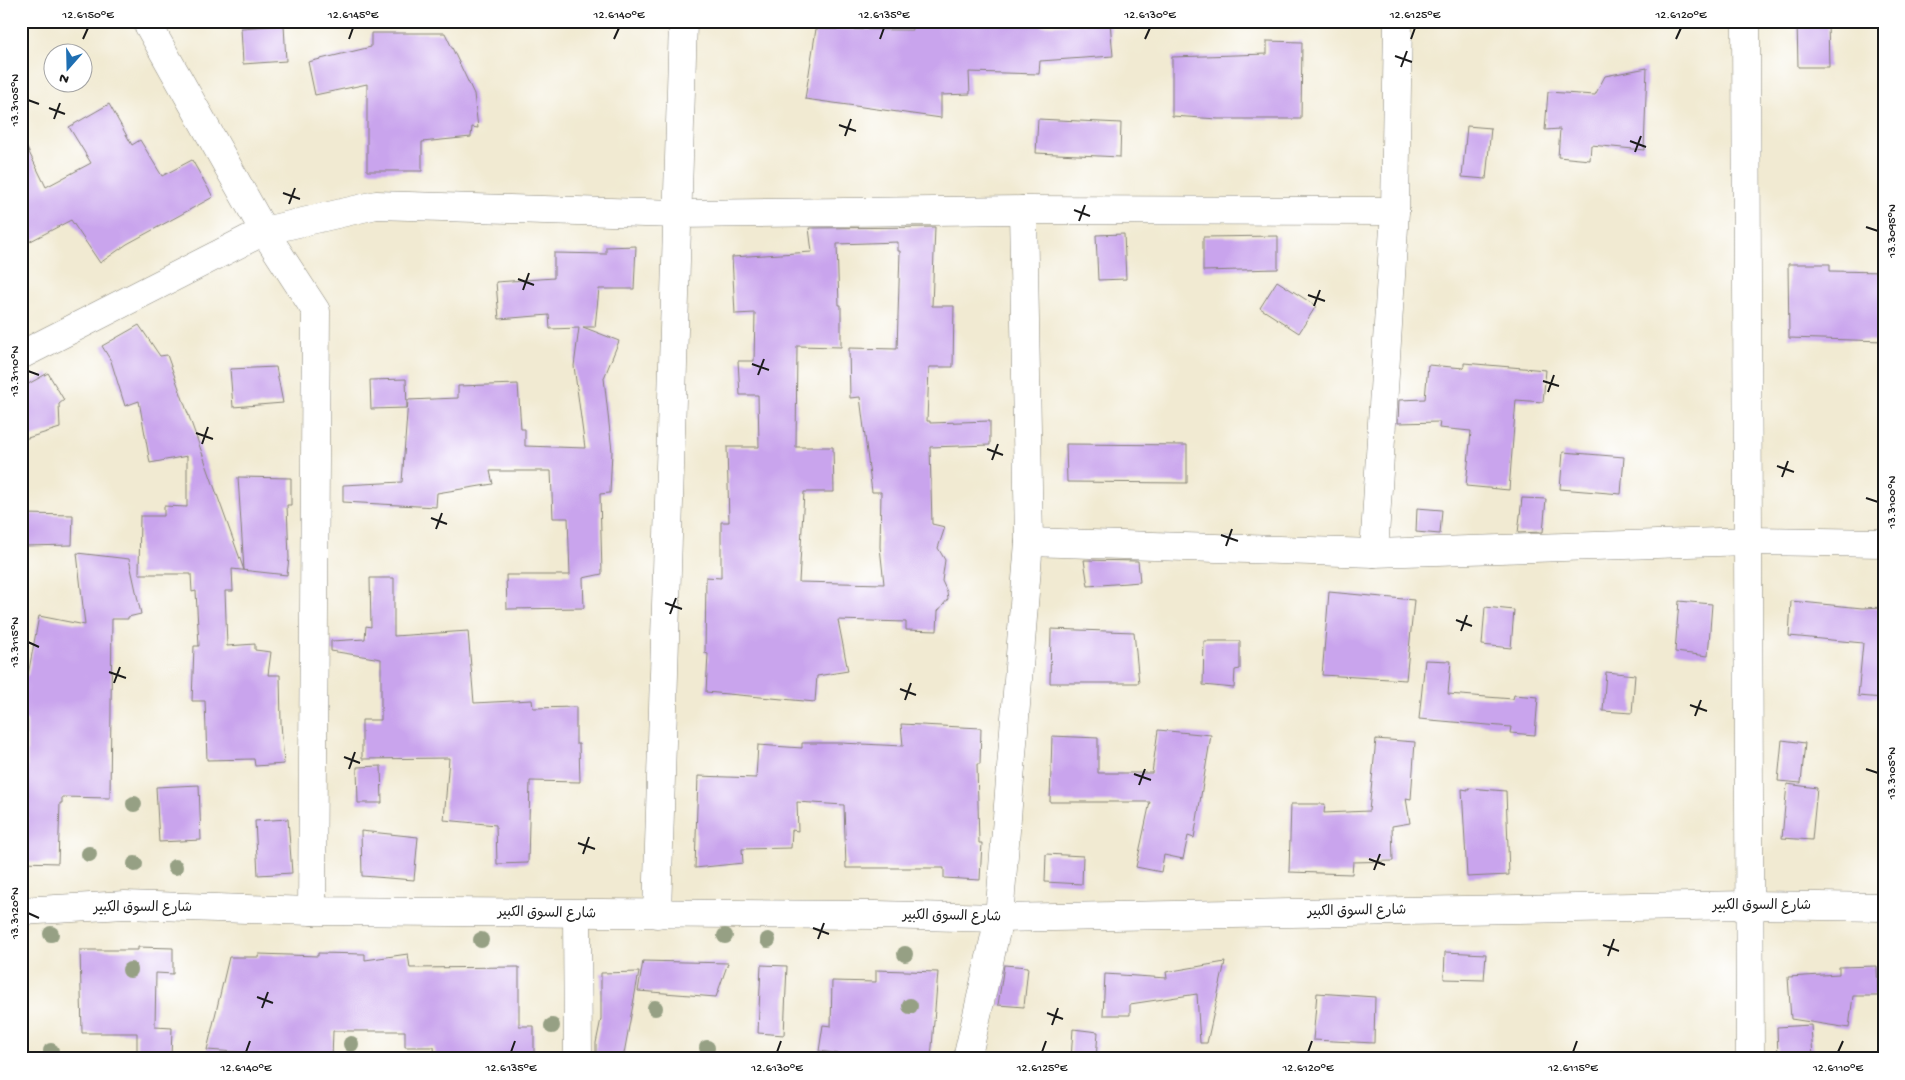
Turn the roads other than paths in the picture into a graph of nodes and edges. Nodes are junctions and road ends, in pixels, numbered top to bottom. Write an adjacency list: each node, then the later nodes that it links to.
1 (146, 21): 8 (street)
2 (683, 21): 7 (street)
3 (1398, 21): 6 (street)
4 (1746, 21): 10 (street)
5 (1023, 210): 6 (street); 7 (street); 11 (street)
6 (1395, 211): 13 (street)
7 (677, 214): 8 (street); 19 (street)
8 (264, 230): 9 (street); 17 (street)
9 (21, 355)
10 (1749, 541): 12 (street); 13 (street); 14 (street)
11 (1029, 542): 13 (street); 20 (street)
12 (1884, 543)
13 (1374, 554)
14 (1750, 905): 15 (street, شارع السوق الكبير); 20 (street, شارع السوق الكبير); 23 (street)
15 (1884, 907)
16 (21, 911): 17 (street, شارع السوق الكبير)
17 (312, 911): 18 (street, شارع السوق الكبير)
18 (577, 914): 19 (street, شارع السوق الكبير); 21 (street)
19 (657, 914): 20 (street, شارع السوق الكبير)
20 (998, 918): 22 (street)
21 (578, 1059)
22 (967, 1059)
23 (1750, 1059)

